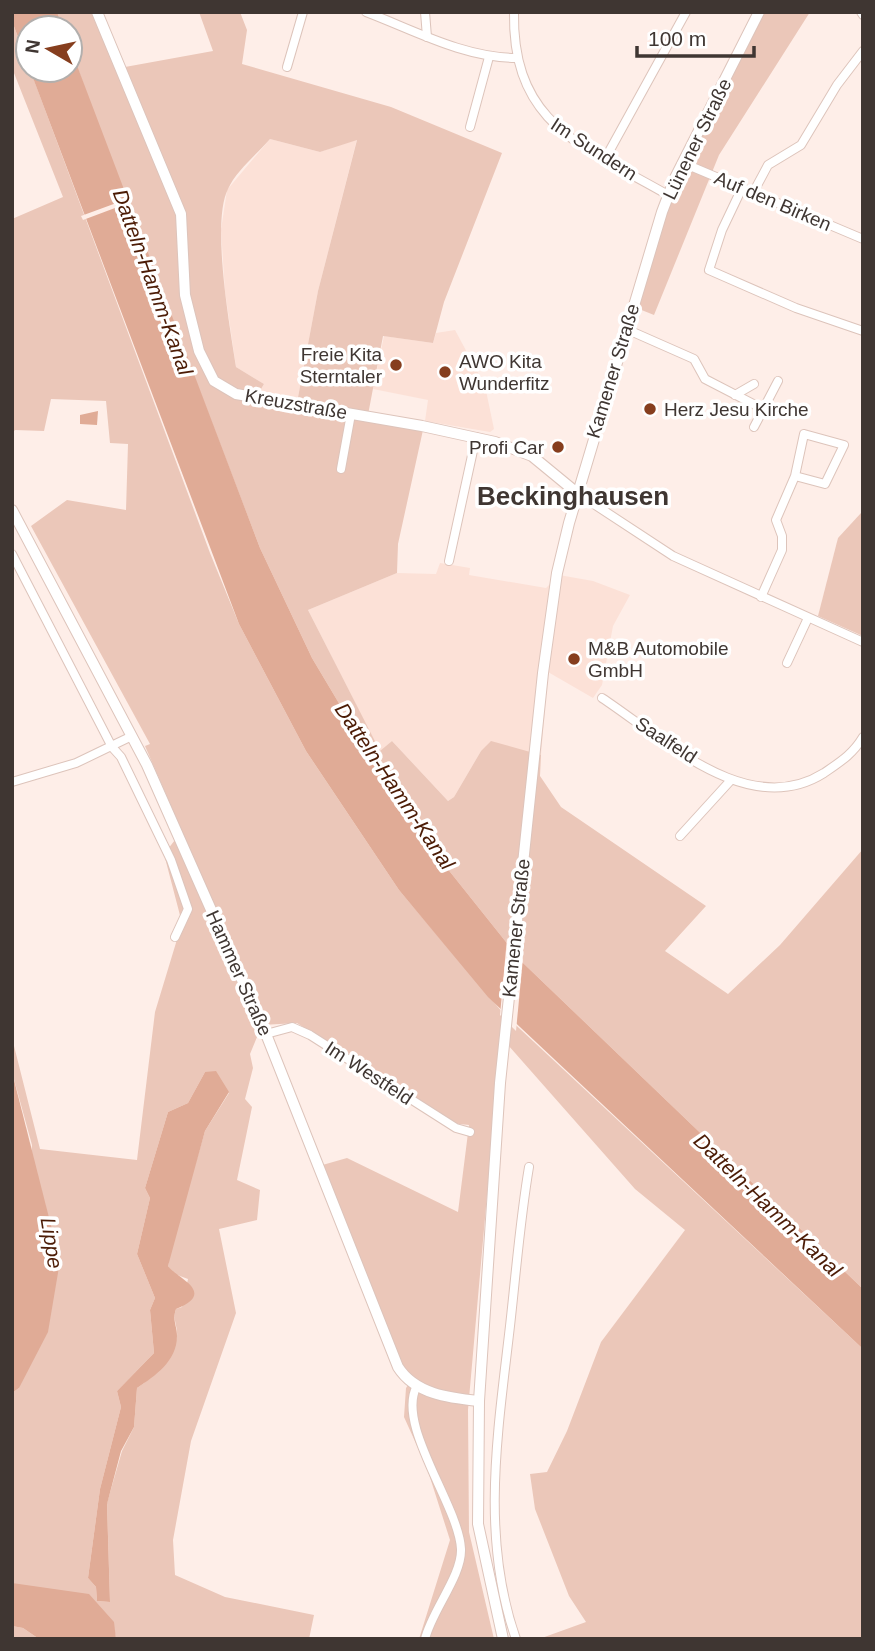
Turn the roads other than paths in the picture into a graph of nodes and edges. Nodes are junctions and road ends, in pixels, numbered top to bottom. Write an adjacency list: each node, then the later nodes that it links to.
1 (97, 12): 29 (main road, Kreuzstraße)
2 (303, 12): 13 (street)
3 (425, 12): 8 (street)
4 (514, 12): 11 (street, Im Sundern)
5 (686, 12): 16 (street)
6 (759, 12): 17 (main road, Lünener Straße)
7 (372, 13): 8 (street)
8 (427, 37): 10 (street)
9 (863, 51): 12 (street)
10 (489, 57): 11 (street); 15 (street)
11 (516, 58): 16 (street, Im Sundern)
12 (854, 63): 14 (street); 19 (street)
13 (287, 67)
14 (863, 72)
15 (470, 127)
16 (605, 159): 20 (street, Im Sundern)
17 (683, 163): 18 (street, Auf den Birken); 20 (main road, Lünener Straße)
18 (742, 188): 19 (street, Auf den Birken); 24 (street)
19 (752, 193): 22 (street, Auf den Birken)
20 (668, 195): 21 (main road, Lünener Straße)
21 (656, 229): 23 (main road, Kamener Straße)
22 (863, 239)
23 (626, 329): 27 (street); 34 (main road, Kamener Straße)
24 (863, 331)
25 (778, 381): 28 (street)
26 (754, 384): 27 (street)
27 (735, 395): 28 (street)
28 (763, 409): 30 (street)
29 (351, 414): 31 (main road, Kreuzstraße); 32 (street)
30 (754, 427)
31 (476, 437): 34 (main road, Kreuzstraße); 37 (street)
32 (341, 469)
33 (795, 475): 33 (street); 38 (street)
34 (577, 494): 38 (street, Kreuzstraße); 54 (main road, Kamener Straße)
35 (13, 515): 43 (main road, Hammer Straße)
36 (12, 554): 45 (street, Hammer Straße)
37 (449, 561)
38 (761, 597): 39 (street, Kreuzstraße)
39 (808, 618): 40 (street, Kreuzstraße); 41 (street)
40 (863, 642)
41 (787, 663)
42 (602, 698): 46 (street, Saalfeld)
43 (132, 736): 45 (street); 50 (main road, Hammer Straße)
44 (863, 737): 46 (street, Saalfeld)
45 (112, 747): 47 (street); 49 (street, Hammer Straße)
46 (732, 780): 48 (street)
47 (12, 782)
48 (680, 836)
49 (176, 937)
50 (266, 1034): 51 (street, Im Westfeld); 53 (main road, Hammer Straße)
51 (470, 1132)
52 (529, 1167): 57 (street)
53 (417, 1386): 54 (main road); 55 (street)
54 (479, 1401): 56 (main road, Kamener Straße)
55 (425, 1639)
56 (503, 1639)
57 (516, 1639)

